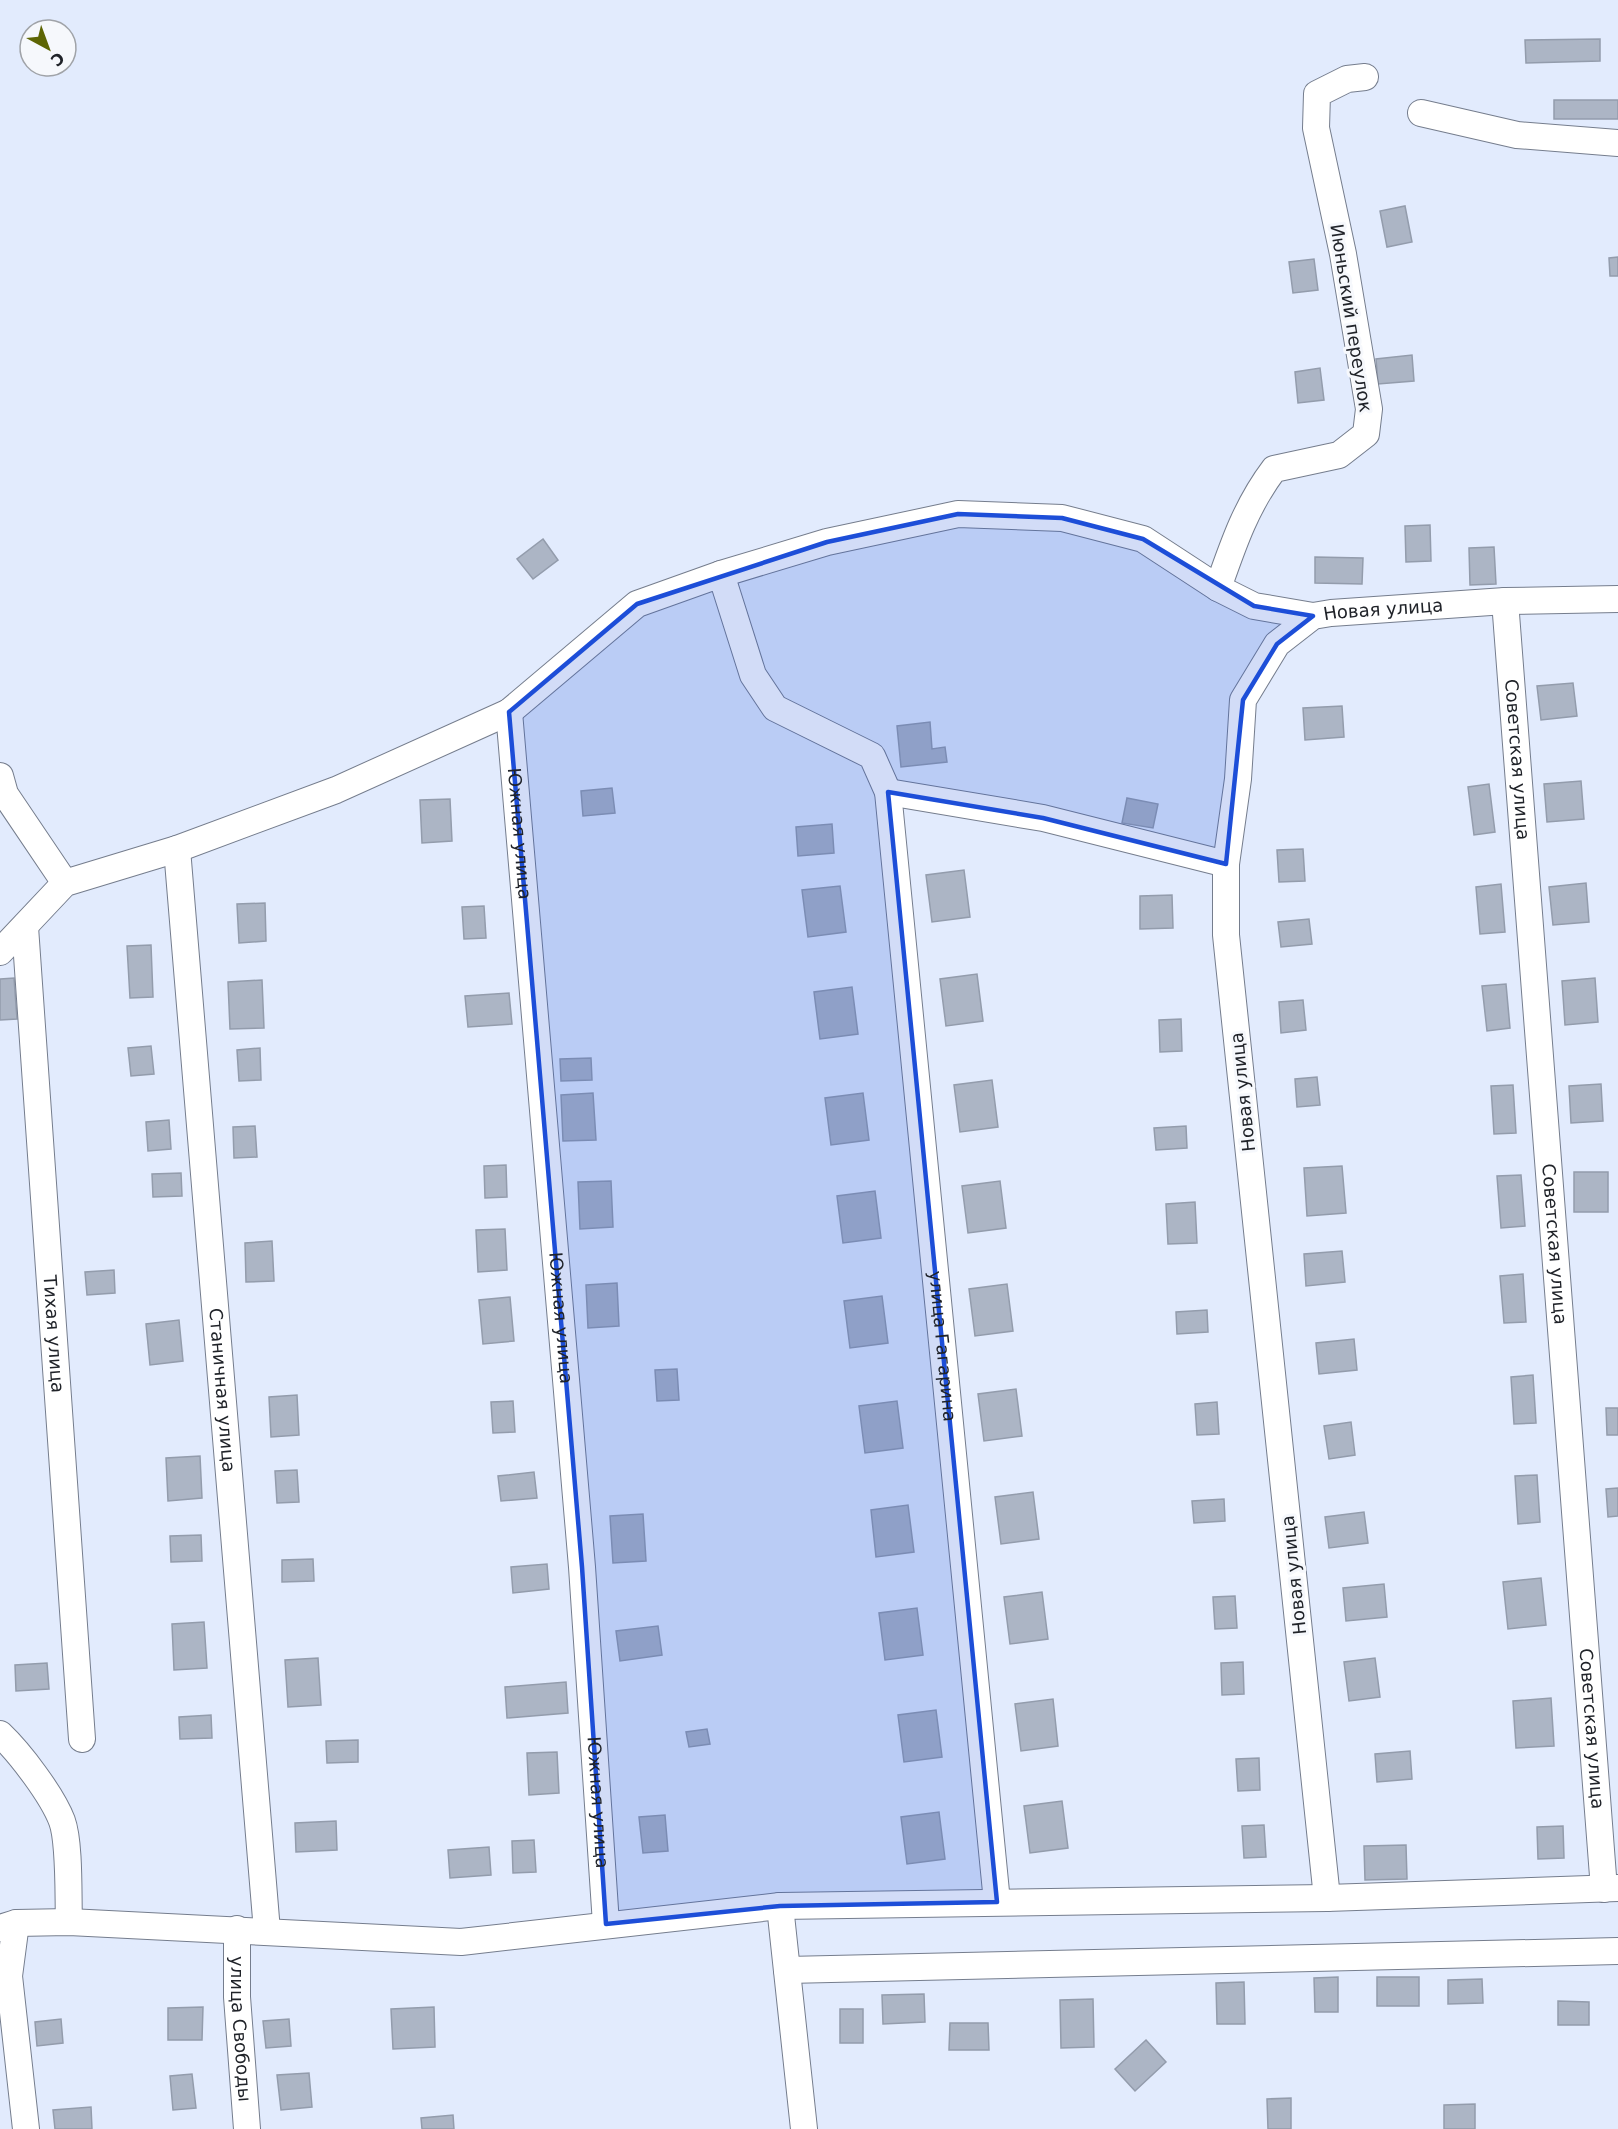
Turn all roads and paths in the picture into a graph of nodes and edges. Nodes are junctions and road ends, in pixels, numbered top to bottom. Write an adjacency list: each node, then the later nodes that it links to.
1 (1365, 77): 5 (street, Июньский переулок)
2 (1421, 113): 3 (street)
3 (1618, 143)
4 (721, 574): 5 (street); 9 (street); 11 (street, улица Гагарина)
5 (1218, 588): 8 (street)
6 (1618, 599): 7 (street, Новая улица)
7 (1505, 601): 8 (street, Новая улица); 19 (street, Советская улица)
8 (1312, 616): 13 (street, Новая улица)
9 (509, 712): 12 (street); 24 (street, Южная улица)
10 (0, 777): 14 (street)
11 (888, 792): 13 (street); 21 (street, улица Гагарина)
12 (177, 849): 14 (street); 27 (street, Станичная улица)
13 (1226, 864): 20 (street, Новая улица)
14 (65, 883): 15 (street)
15 (25, 927): 16 (street); 18 (street, Тихая улица)
16 (0, 952)
17 (0, 1734): 23 (street)
18 (82, 1739)
19 (1611, 1888): 20 (street)
20 (1328, 1898): 21 (street)
21 (997, 1902): 22 (street)
22 (780, 1906): 24 (street); 29 (street)
23 (69, 1923): 25 (street); 26 (street)
24 (606, 1924): 27 (street)
25 (8, 1925): 30 (street)
26 (237, 1929): 27 (street); 31 (street, улица Свободы)
27 (267, 1931)
28 (1618, 1951): 29 (street)
29 (787, 1970): 32 (street)
30 (26, 2129)
31 (247, 2129)
32 (804, 2129)

